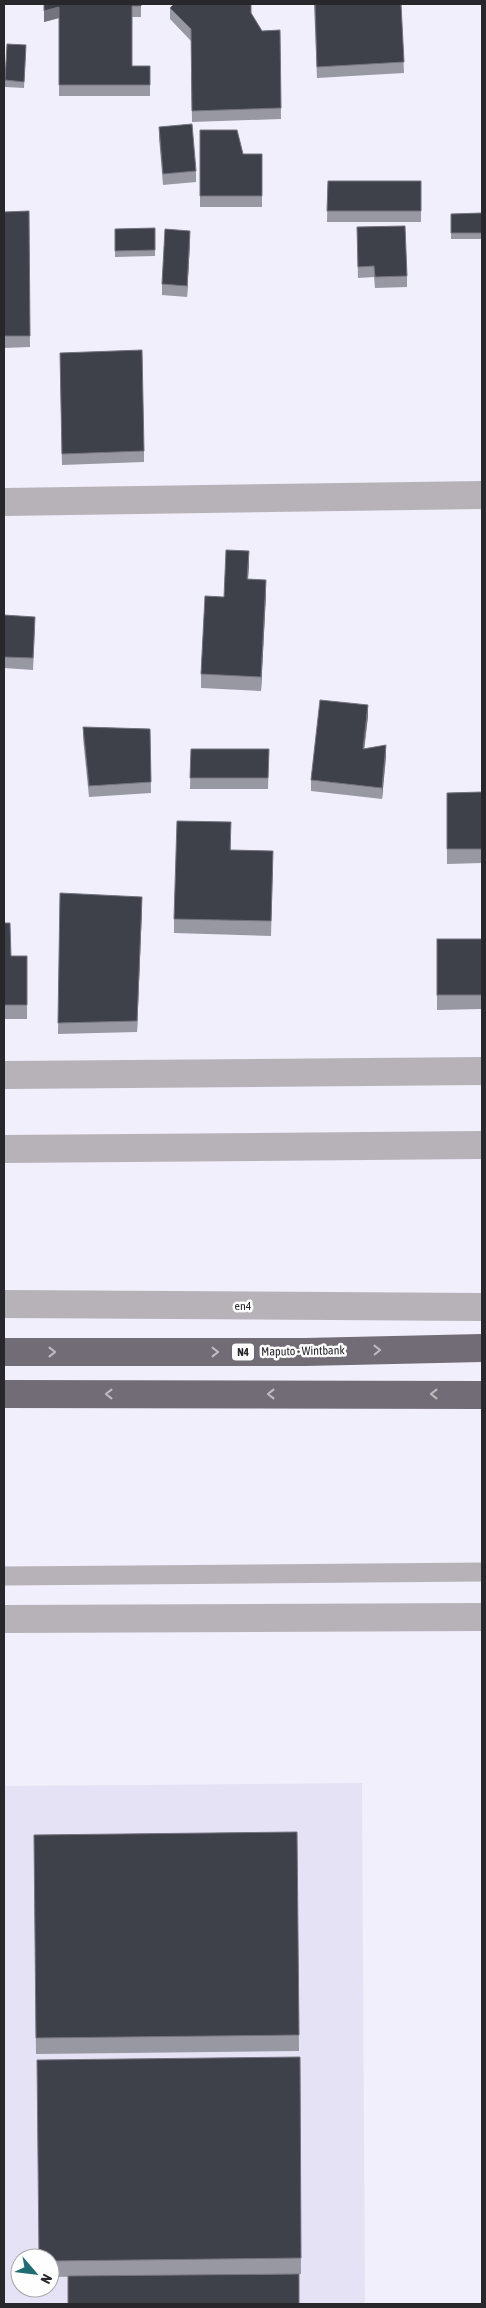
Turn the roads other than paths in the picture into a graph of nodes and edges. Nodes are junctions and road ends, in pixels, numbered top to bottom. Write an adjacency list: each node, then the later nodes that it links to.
1 (482, 495): 2 (street)
2 (4, 502)
3 (482, 1071): 4 (street)
4 (4, 1075)
5 (482, 1145): 6 (street)
6 (4, 1149)
7 (4, 1304): 8 (street, en4)
8 (482, 1308)
9 (482, 1348): 10 (highway, Maputo - Wintbank / N4, one-way to 9)
10 (4, 1352)
11 (4, 1394): 12 (highway, one-way to 11)
12 (482, 1395)
13 (482, 1572): 14 (lane)
14 (4, 1576)
15 (482, 1616): 16 (street)
16 (4, 1619)

